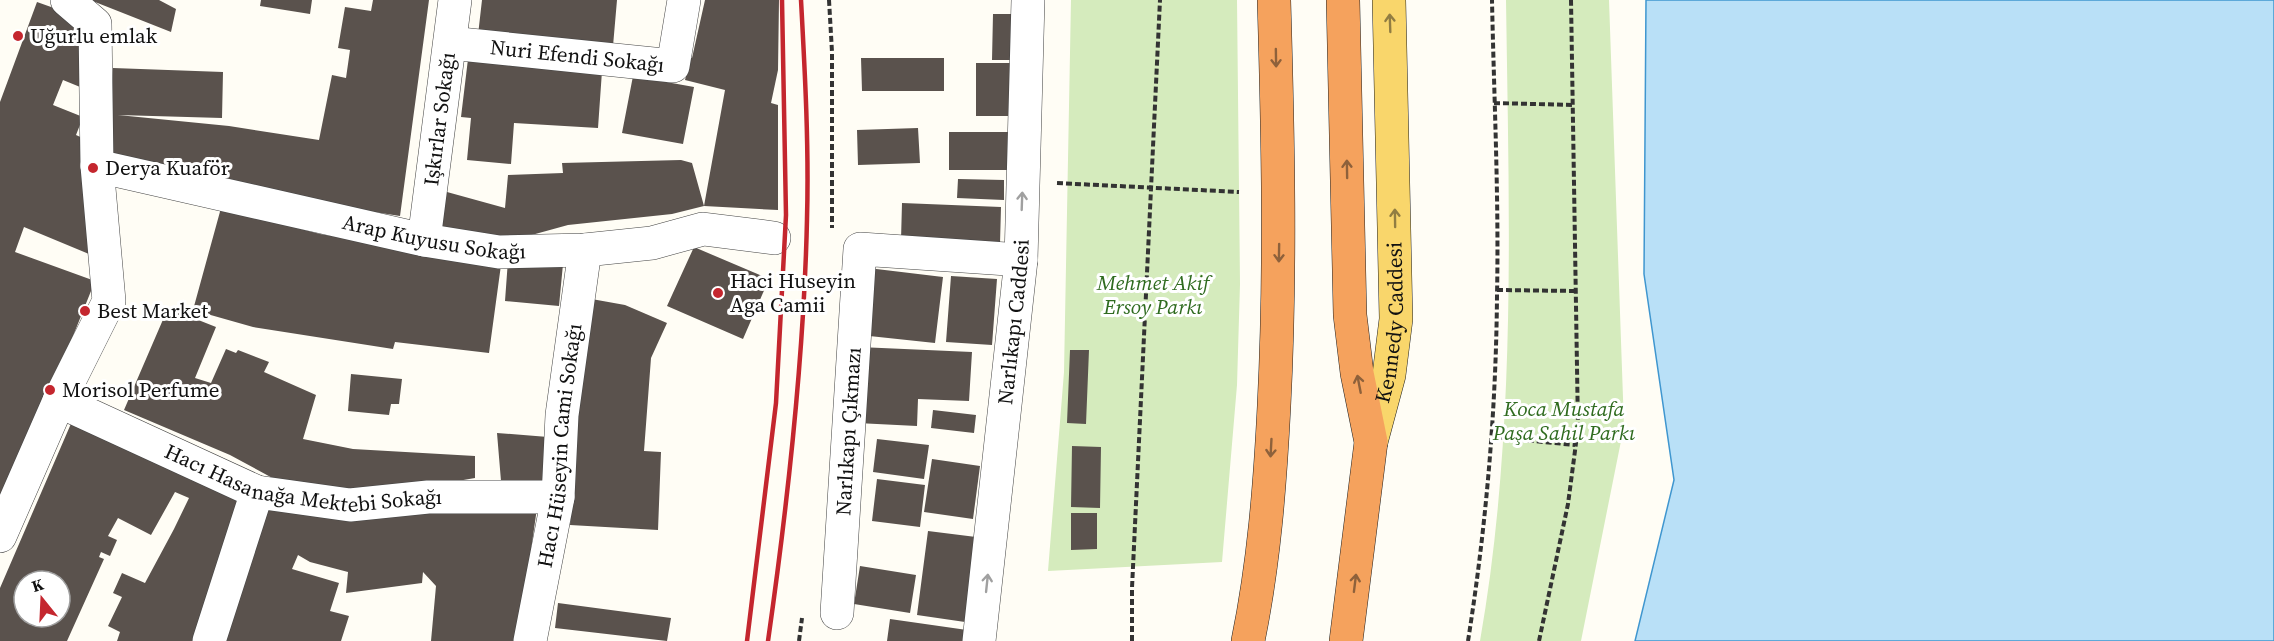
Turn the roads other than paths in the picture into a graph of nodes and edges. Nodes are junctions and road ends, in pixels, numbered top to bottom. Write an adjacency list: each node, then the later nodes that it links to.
1 (67, 0): 9 (street)
2 (455, 0): 8 (street, Işkırlar Sokağı)
3 (684, 0): 8 (street, Nuri Efendi Sokağı)
4 (1028, 0): 13 (street, Narlıkapı Caddesi, one-way to 4)
5 (1274, 0): 23 (highway, one-way to 23)
6 (1343, 0): 15 (highway, one-way to 6)
7 (1389, 0): 15 (main road, Kennedy Caddesi, one-way to 7)
8 (450, 43): 11 (street, Işkırlar Sokağı)
9 (97, 166): 11 (street, Arap Kuyusu Sokağı); 14 (street)
10 (774, 238): 12 (street, Arap Kuyusu Sokağı)
11 (424, 240): 12 (street, Arap Kuyusu Sokağı)
12 (585, 250): 17 (street, Hacı Hüseyin Cami Sokağı)
13 (1021, 260): 19 (street, Narlıkapı Çıkmazı); 22 (street, Narlıkapı Caddesi, one-way to 13)
14 (59, 401): 16 (street, Hacı Hasanağa Mektebi Sokağı); 18 (street)
15 (1371, 442): 24 (highway, Kennedy Caddesi, one-way to 15)
16 (257, 492): 17 (street, Hacı Hasanağa Mektebi Sokağı); 20 (street)
17 (558, 497): 21 (street, Hacı Hüseyin Cami Sokağı)
18 (0, 536)
19 (837, 613)
20 (209, 641)
21 (530, 641)
22 (979, 641)
23 (1248, 641)
24 (1346, 641)

